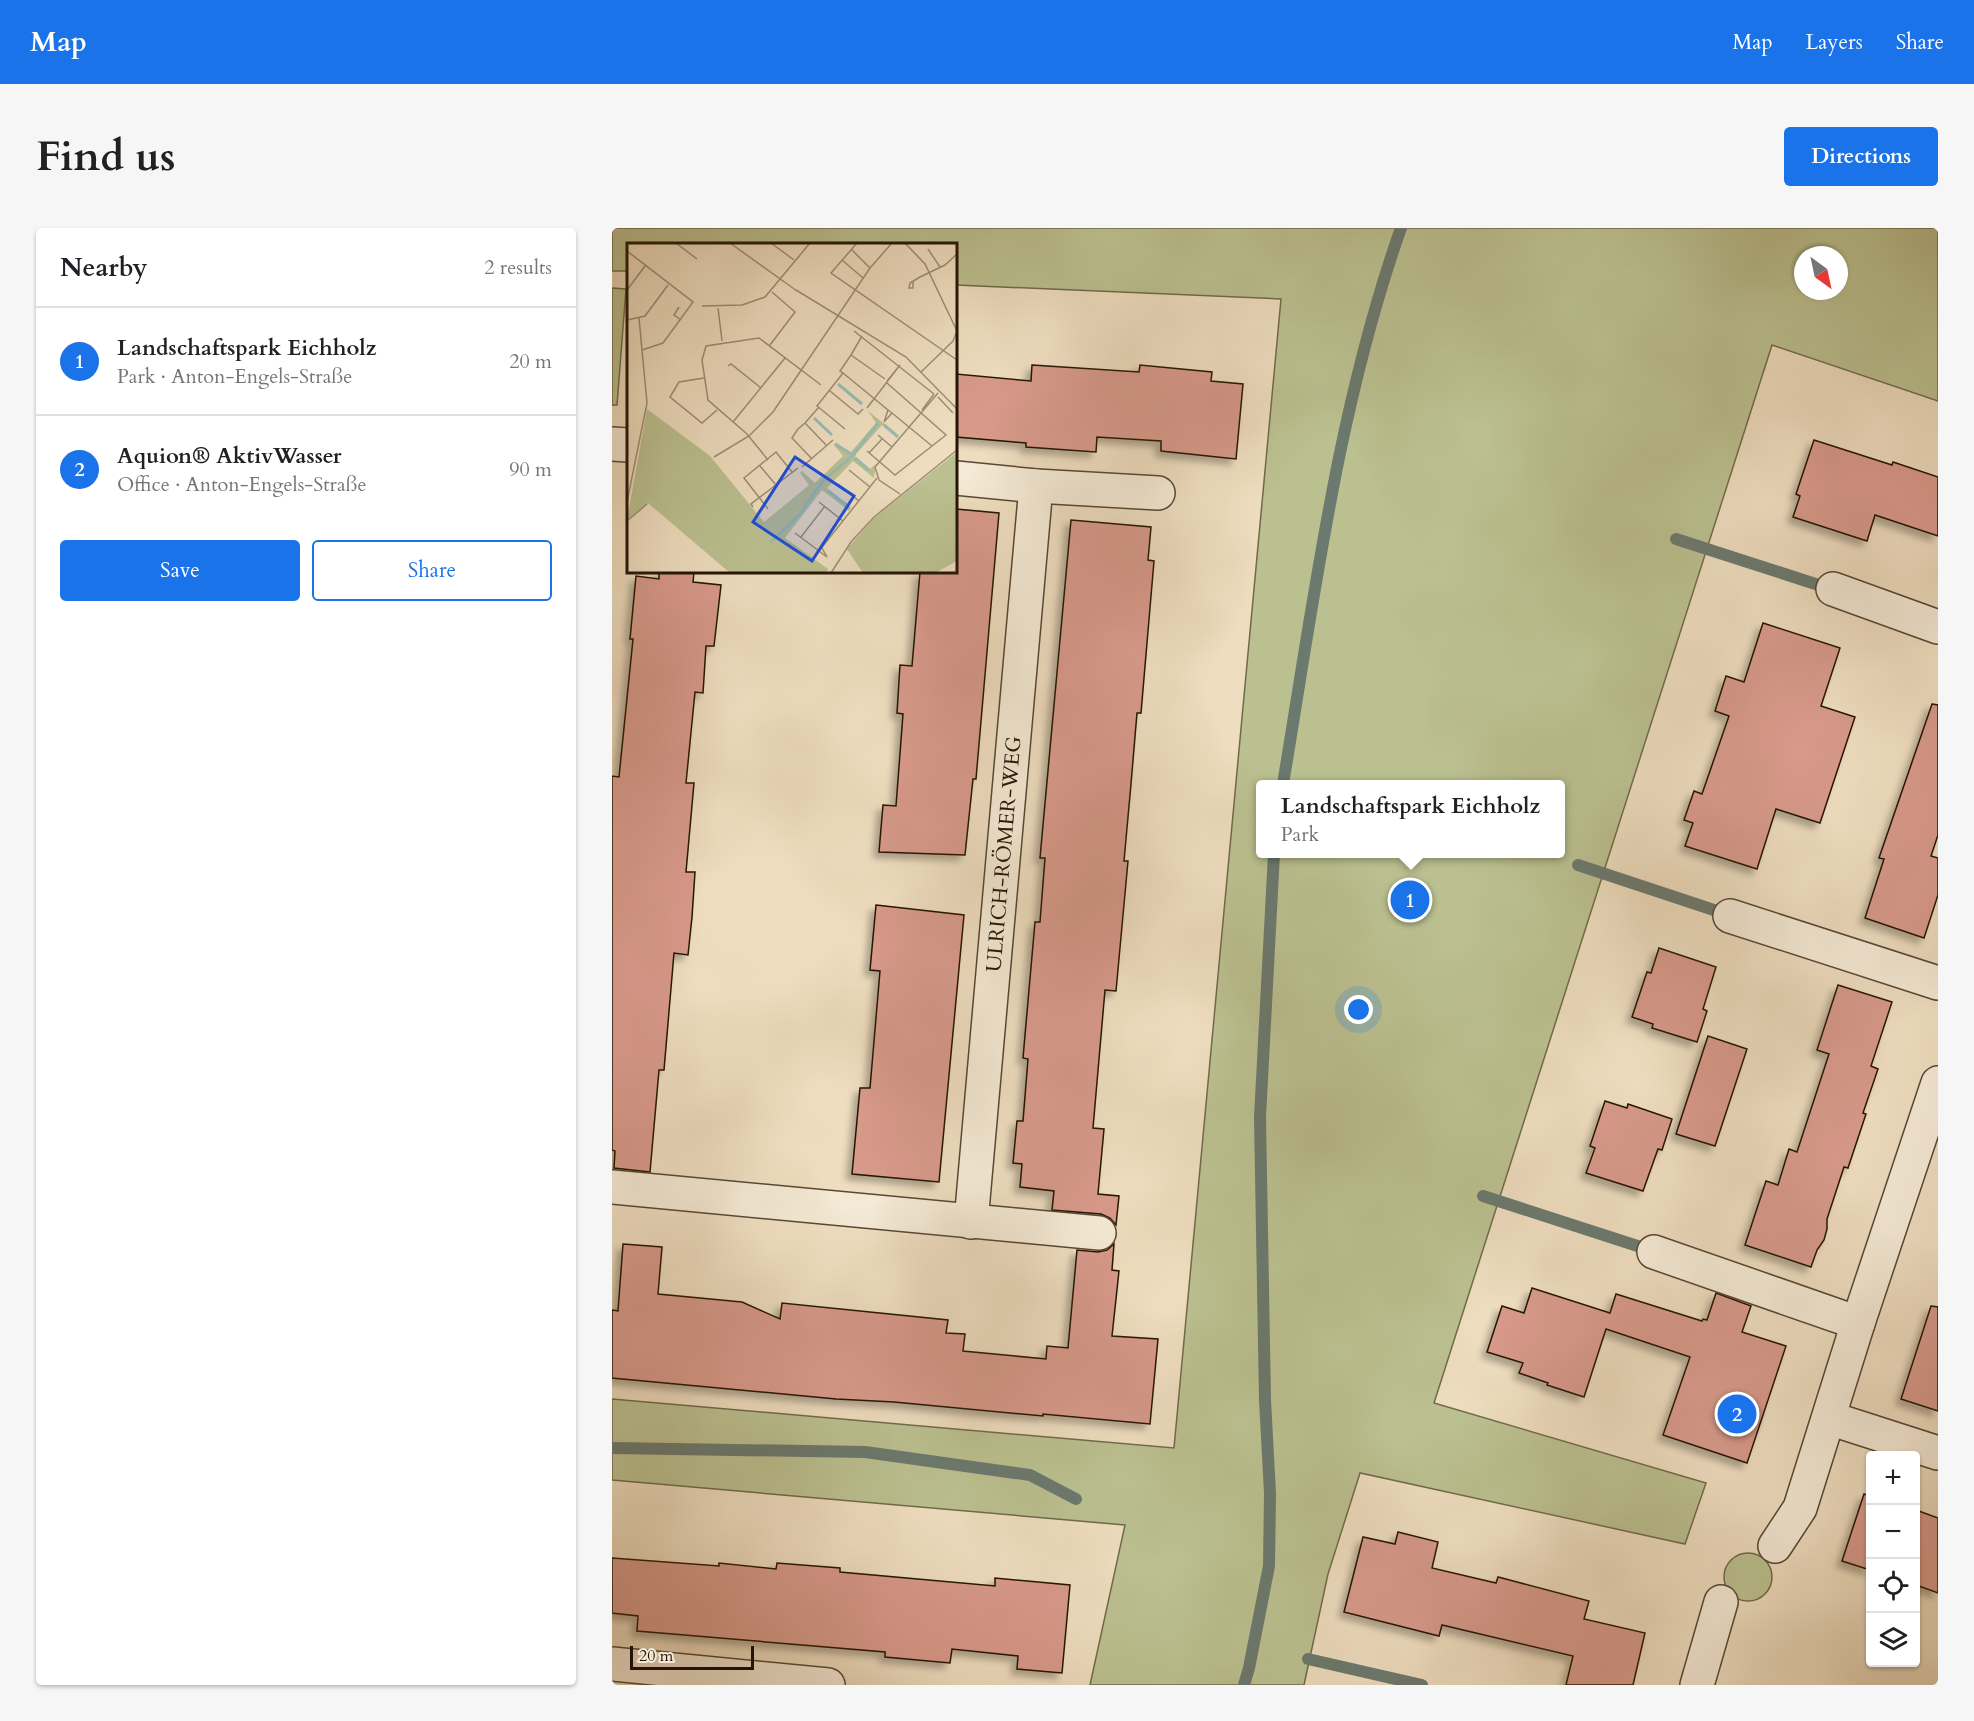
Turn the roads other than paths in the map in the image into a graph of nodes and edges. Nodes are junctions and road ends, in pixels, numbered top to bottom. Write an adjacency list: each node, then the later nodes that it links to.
1 (612, 444): 2 (street)
2 (627, 445)
3 (957, 478): 4 (street)
4 (1036, 486): 5 (street); 12 (street, ULRICH-RÖMER-WEG)
5 (1158, 493)
6 (1833, 589): 7 (street)
7 (1938, 627)
8 (1730, 916): 9 (street)
9 (1938, 983)
10 (1938, 1083): 15 (street)
11 (612, 1187): 12 (street)
12 (971, 1222): 13 (street)
13 (1099, 1233)
14 (1654, 1252): 15 (street)
15 (1858, 1323): 16 (street)
16 (1829, 1418): 17 (street); 18 (street)
17 (1938, 1453)
18 (1775, 1546)
19 (1721, 1602): 22 (street)
20 (612, 1664): 21 (street)
21 (828, 1685)
22 (1697, 1685)

